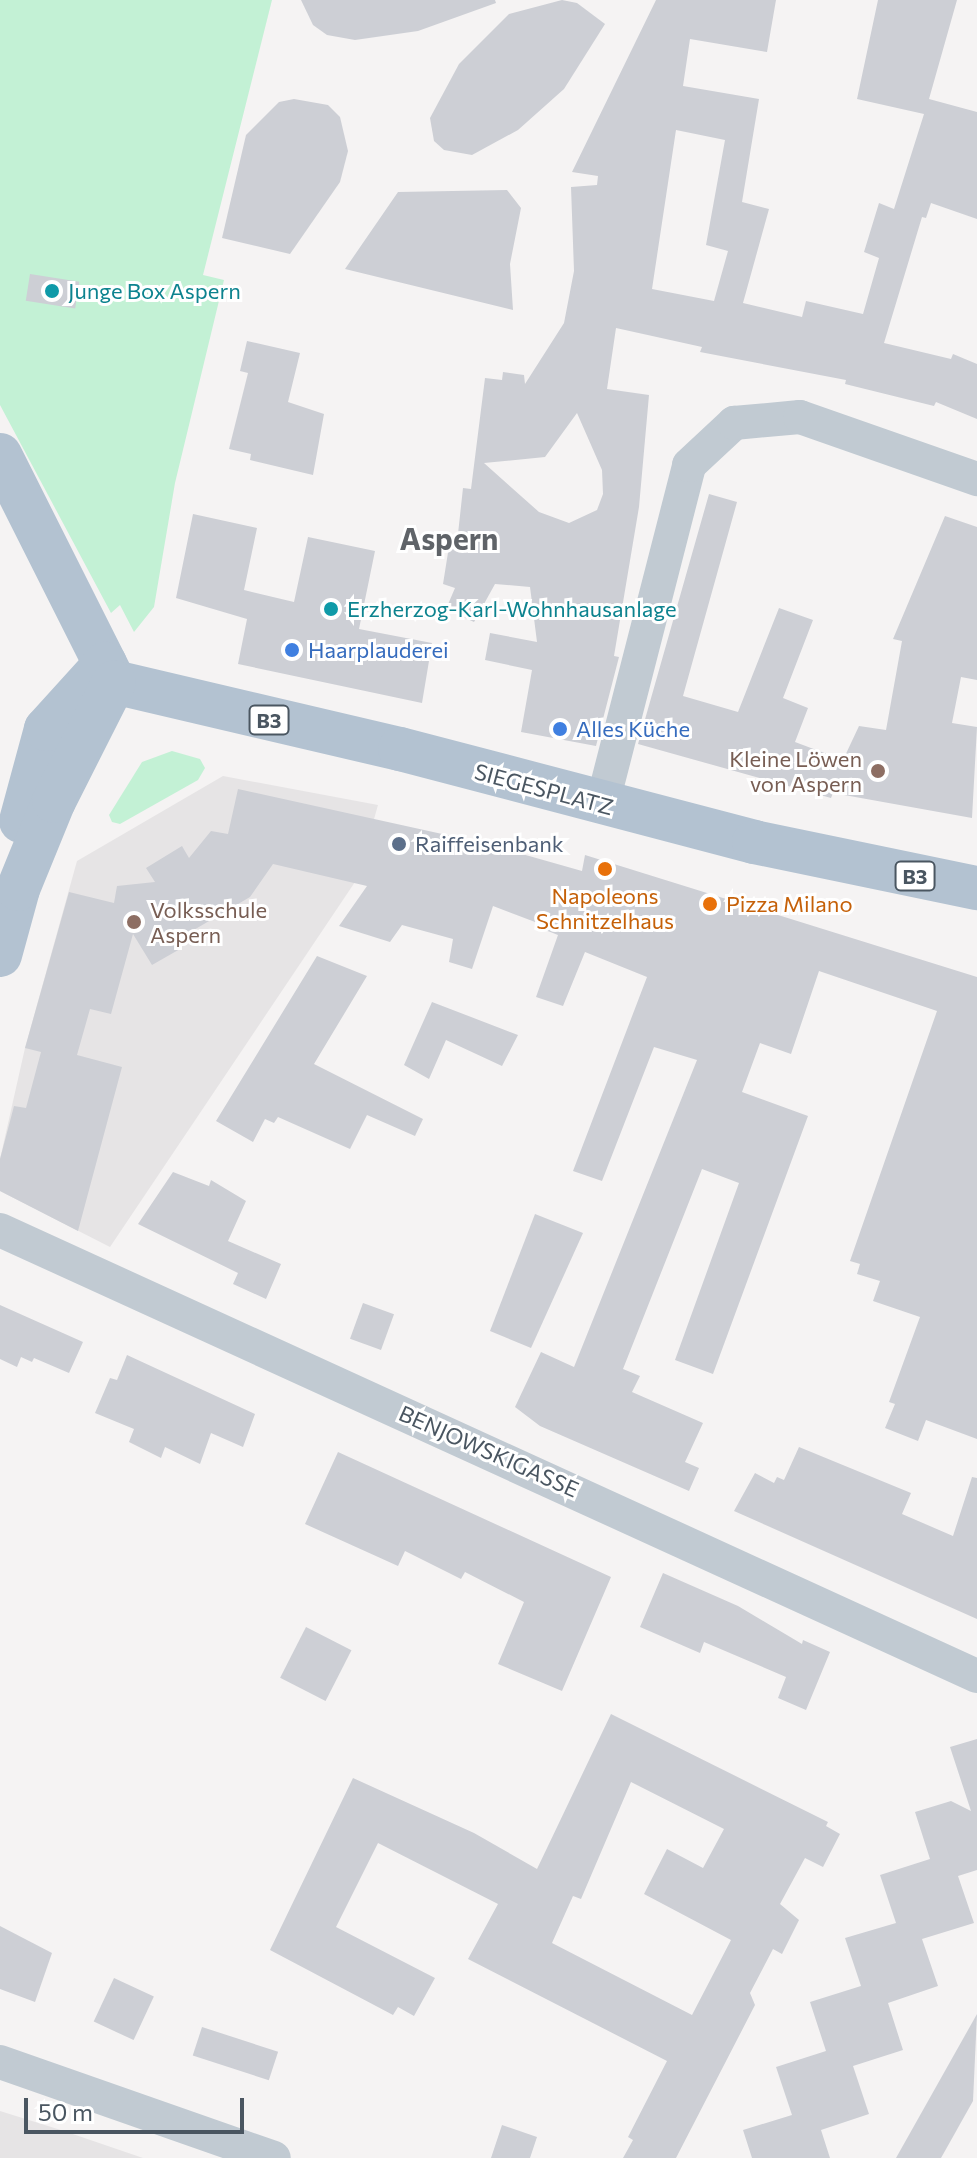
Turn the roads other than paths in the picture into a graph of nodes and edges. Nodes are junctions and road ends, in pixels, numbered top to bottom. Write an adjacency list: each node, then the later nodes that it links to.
1 (0, 455): 3 (main road)
2 (977, 479): 4 (street)
3 (119, 679): 4 (main road, SIEGESPLATZ / B3); 6 (main road)
4 (602, 805): 5 (main road, SIEGESPLATZ / B3)
5 (977, 888)
6 (0, 955)
7 (0, 1230): 8 (street, BENJOWSKIGASSE)
8 (977, 1676)
9 (0, 2062): 10 (street)
10 (274, 2158)

